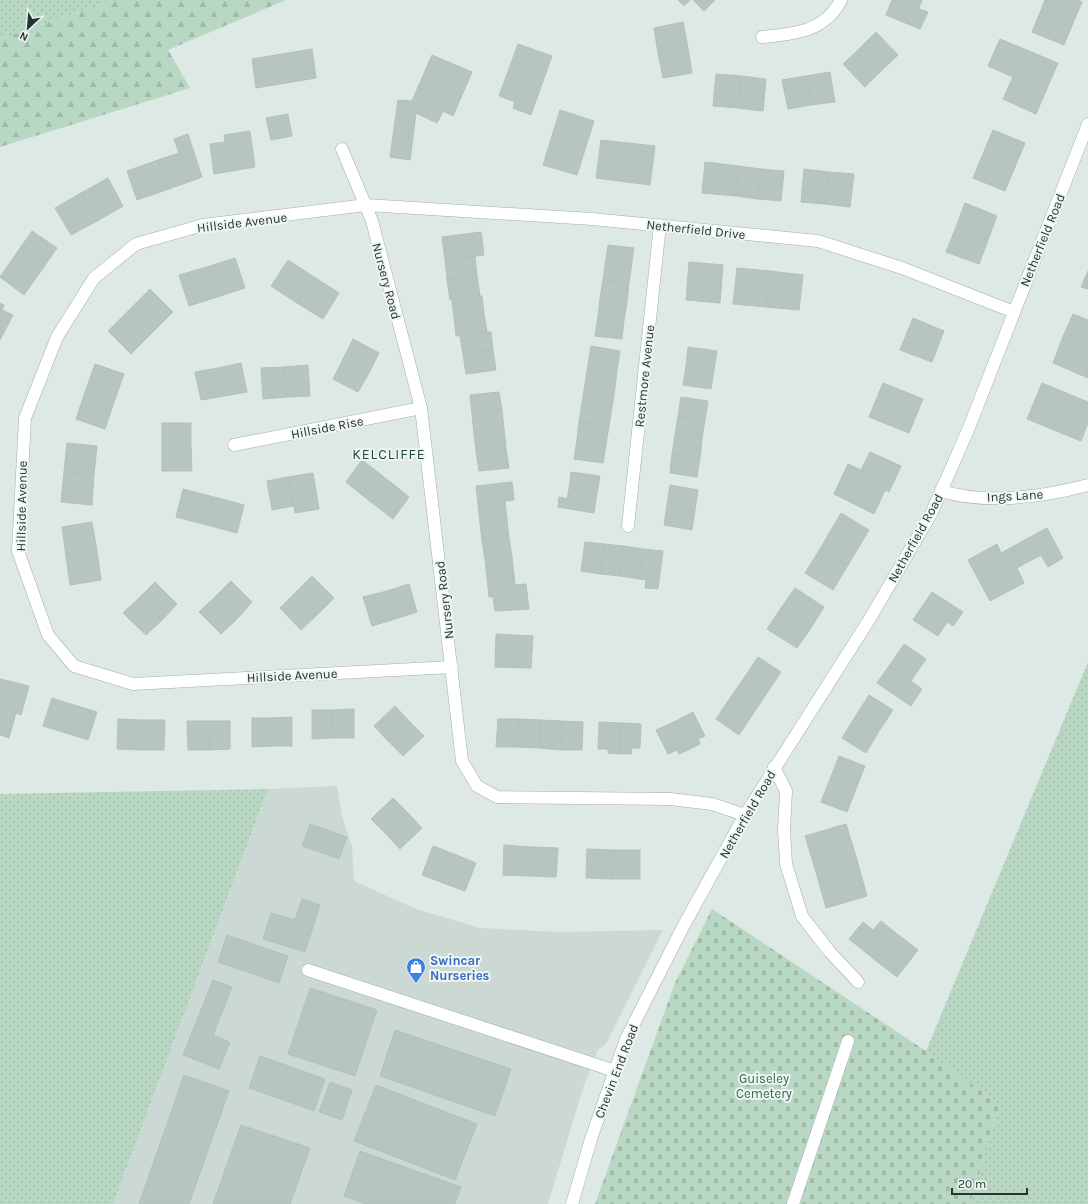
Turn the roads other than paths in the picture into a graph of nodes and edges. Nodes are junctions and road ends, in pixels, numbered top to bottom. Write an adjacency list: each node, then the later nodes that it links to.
1 (841, 0): 2 (street)
2 (762, 37)
3 (1088, 124): 7 (street, Netherfield Road)
4 (342, 149): 5 (street, Nursery Road)
5 (366, 205): 6 (street, Netherfield Drive); 8 (street, Nursery Road); 13 (street, Hillside Avenue)
6 (660, 225): 7 (street, Netherfield Drive); 12 (street, Restmore Avenue)
7 (1014, 312): 11 (street, Netherfield Road)
8 (421, 408): 9 (street, Hillside Rise); 13 (street, Nursery Road)
9 (234, 445)
10 (1088, 484): 11 (street, Ings Lane)
11 (941, 491): 14 (street, Netherfield Road)
12 (628, 526)
13 (452, 667): 15 (street, Nursery Road)
14 (774, 767): 15 (street, Netherfield Road); 18 (street)
15 (745, 815): 16 (street, Netherfield Road)
16 (685, 923): 20 (street, Chevin End Road)
17 (308, 970): 20 (street)
18 (858, 982)
19 (848, 1041): 22 (street)
20 (615, 1071): 21 (street, Chevin End Road)
21 (572, 1204)
22 (793, 1204)

